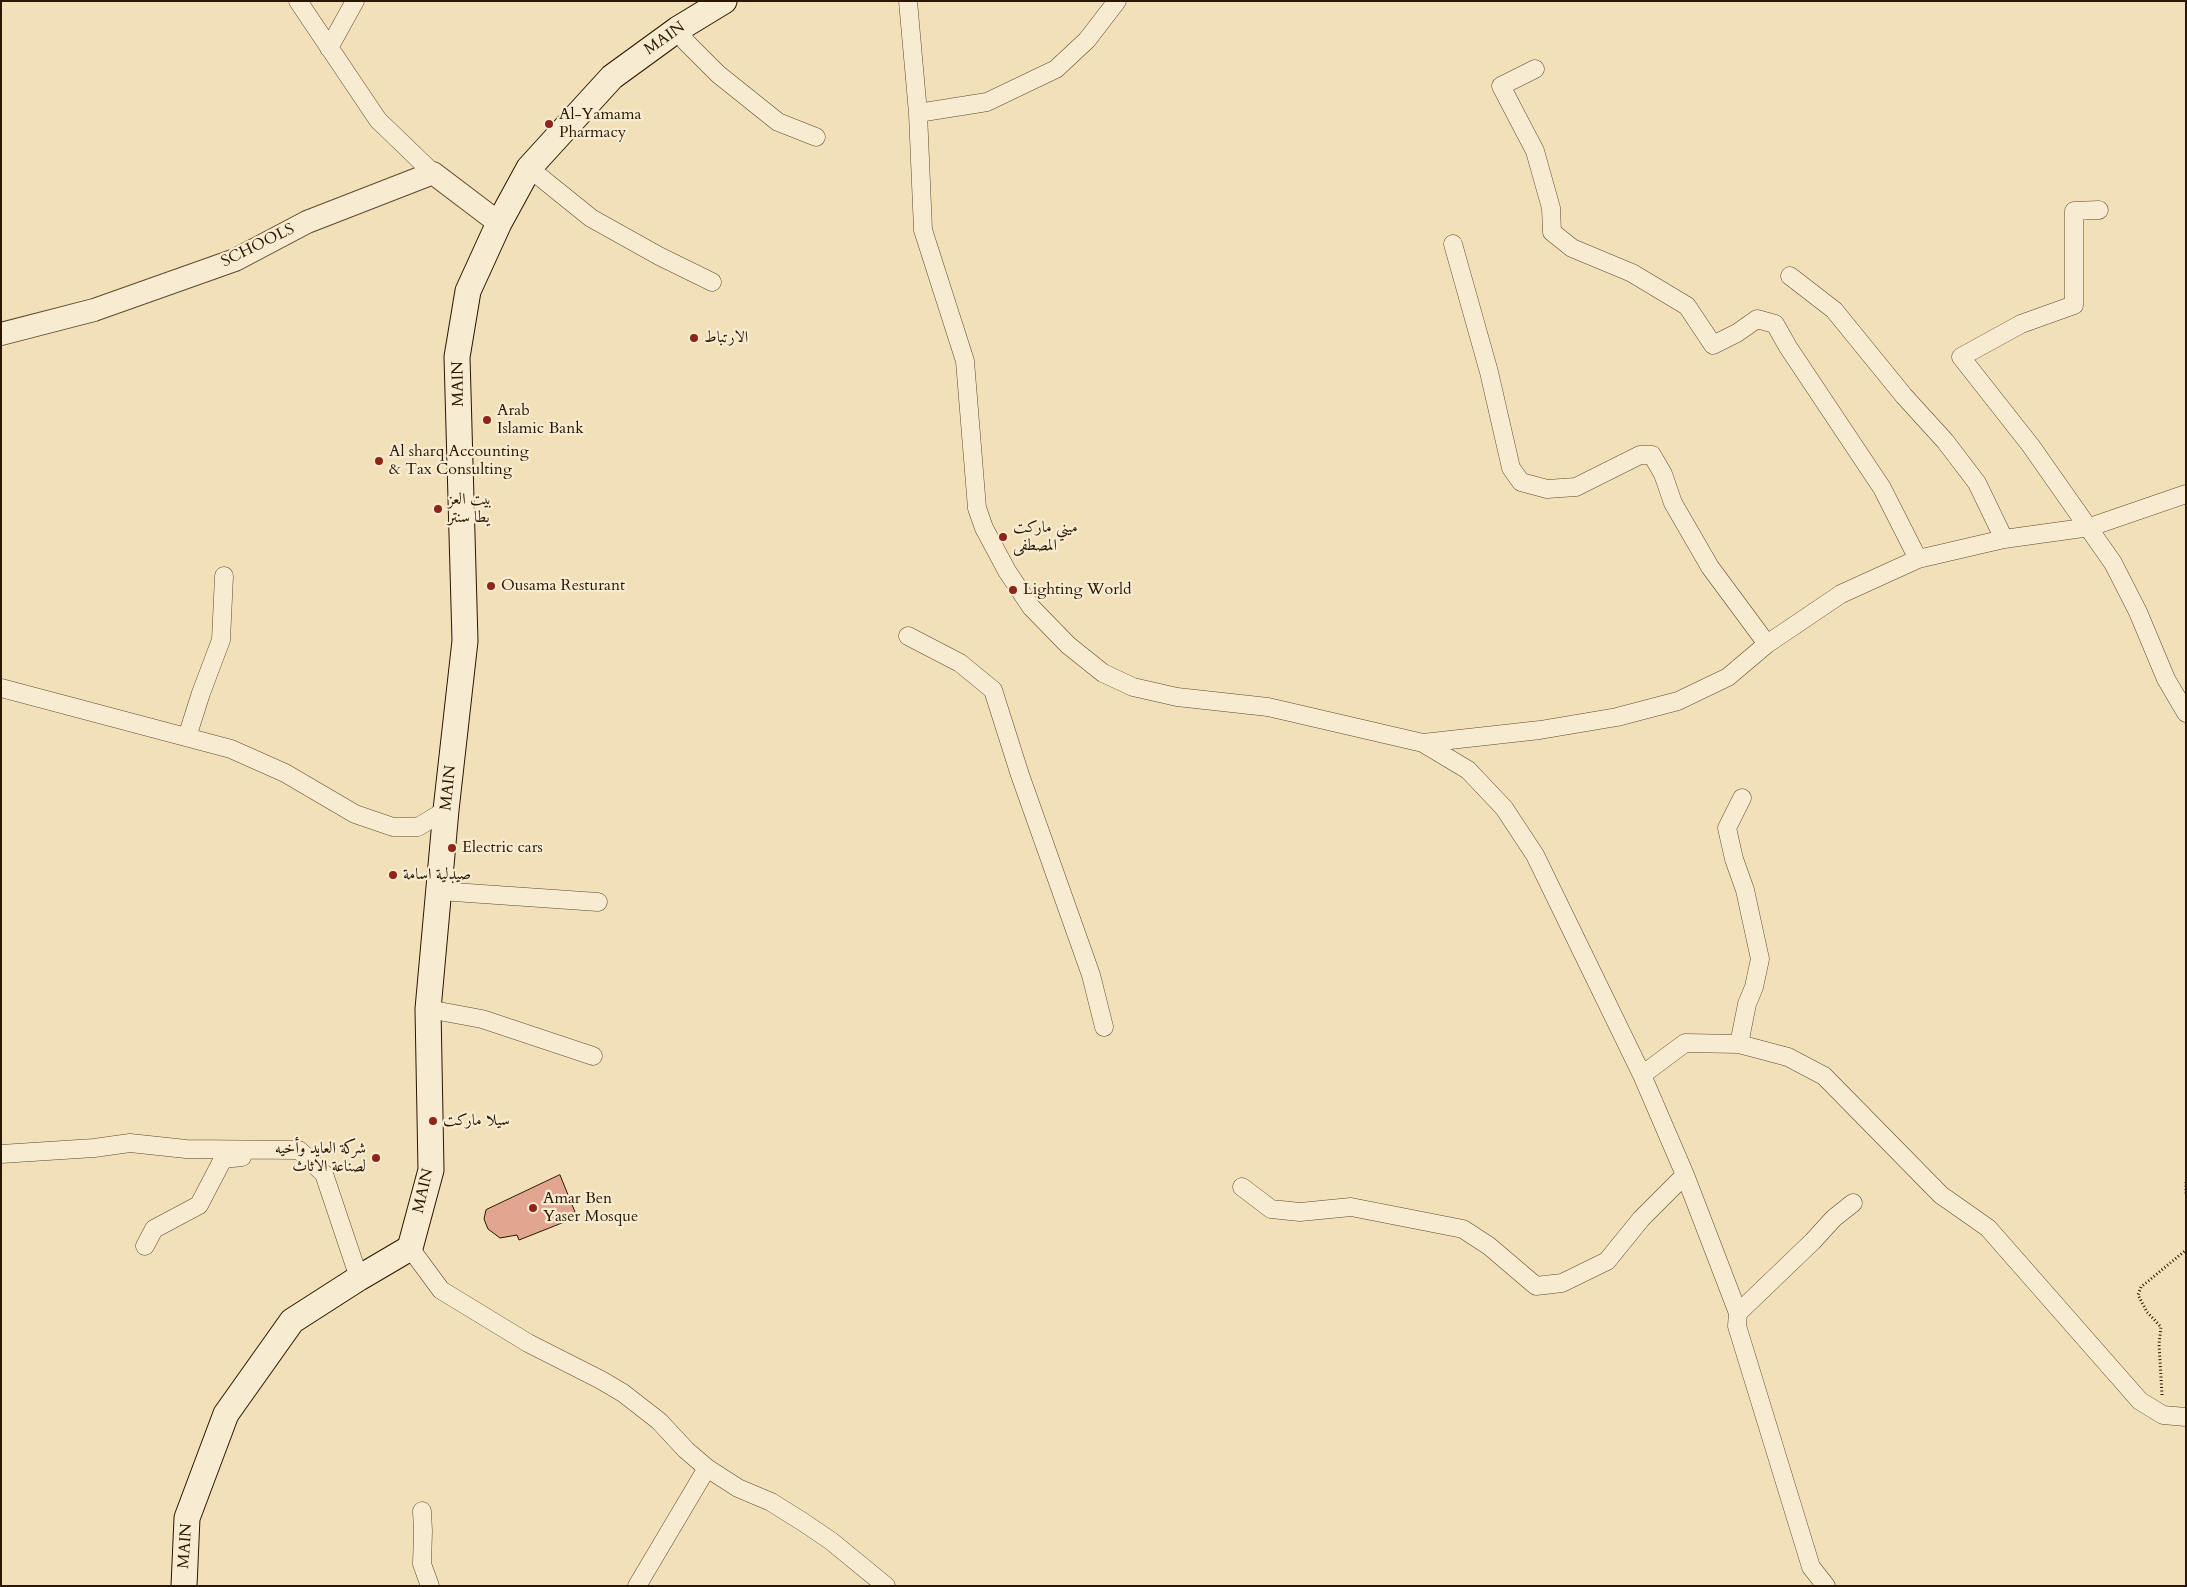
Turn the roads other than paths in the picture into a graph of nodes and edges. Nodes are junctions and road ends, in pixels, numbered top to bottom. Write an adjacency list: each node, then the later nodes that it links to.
1 (298, 1): 7 (street)
2 (355, 1): 7 (street)
3 (724, 1): 6 (main road, MAIN)
4 (908, 1): 9 (street)
5 (1117, 1): 9 (street)
6 (678, 29): 10 (street); 11 (main road, MAIN)
7 (329, 48): 12 (street)
8 (1535, 69): 22 (street)
9 (918, 113): 29 (street)
10 (816, 137)
11 (529, 168): 14 (main road, MAIN); 17 (street)
12 (433, 173): 14 (street); 18 (street, SCHOOLS)
13 (2099, 210): 20 (street)
14 (498, 223): 31 (main road, MAIN)
15 (1453, 244): 25 (street)
16 (1790, 276): 21 (street)
17 (712, 282)
18 (1, 334)
19 (2186, 494): 20 (street)
20 (2090, 528): 21 (street); 27 (street)
21 (2004, 539): 22 (street)
22 (1918, 559): 25 (street)
23 (224, 576): 28 (street)
24 (908, 636): 35 (street)
25 (1767, 644): 29 (street)
26 (1, 688): 28 (street)
27 (2186, 713)
28 (187, 737): 31 (street)
29 (1423, 743): 38 (street)
30 (1742, 798): 36 (street)
31 (446, 810): 32 (main road, MAIN)
32 (439, 891): 33 (street); 34 (main road, MAIN)
33 (598, 902)
34 (428, 1009): 37 (street); 45 (main road, MAIN)
35 (1104, 1027)
36 (1739, 1044): 38 (street); 48 (street)
37 (593, 1056)
38 (1642, 1076): 41 (street)
39 (300, 1150): 40 (street); 44 (street); 46 (street)
40 (1, 1154)
41 (1684, 1175): 42 (street); 47 (street)
42 (1242, 1187)
43 (1853, 1203): 47 (street)
44 (145, 1246)
45 (410, 1248): 46 (main road, MAIN); 49 (street)
46 (359, 1278): 52 (main road, MAIN)
47 (1738, 1313): 55 (street)
48 (2186, 1417)
49 (707, 1468): 51 (street); 54 (street)
50 (422, 1511): 53 (street)
51 (876, 1583)
52 (184, 1586)
53 (430, 1586)
54 (637, 1586)
55 (1826, 1586)

